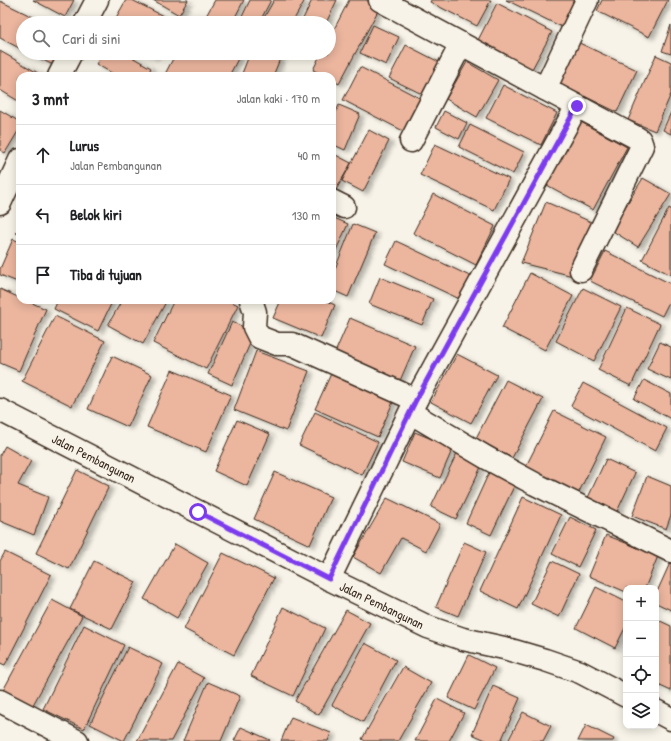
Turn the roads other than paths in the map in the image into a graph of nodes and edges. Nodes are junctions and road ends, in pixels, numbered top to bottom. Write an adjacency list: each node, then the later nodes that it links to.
1 (96, 0): 4 (street)
2 (380, 0): 5 (street)
3 (586, 0): 6 (street)
4 (88, 16)
5 (461, 44): 6 (street); 8 (street)
6 (545, 89): 7 (street)
7 (577, 106): 11 (street); 13 (street)
8 (411, 141)
9 (14, 167): 10 (street)
10 (0, 203)
11 (581, 270)
12 (252, 304): 13 (street)
13 (413, 406): 15 (street); 16 (street)
14 (1, 413): 16 (street, Jalan Pembangunan)
15 (671, 551)
16 (329, 579): 17 (street, Jalan Pembangunan)
17 (623, 694)
18 (0, 701): 21 (street)
19 (659, 713): 20 (street)
20 (671, 719)
21 (77, 741)

